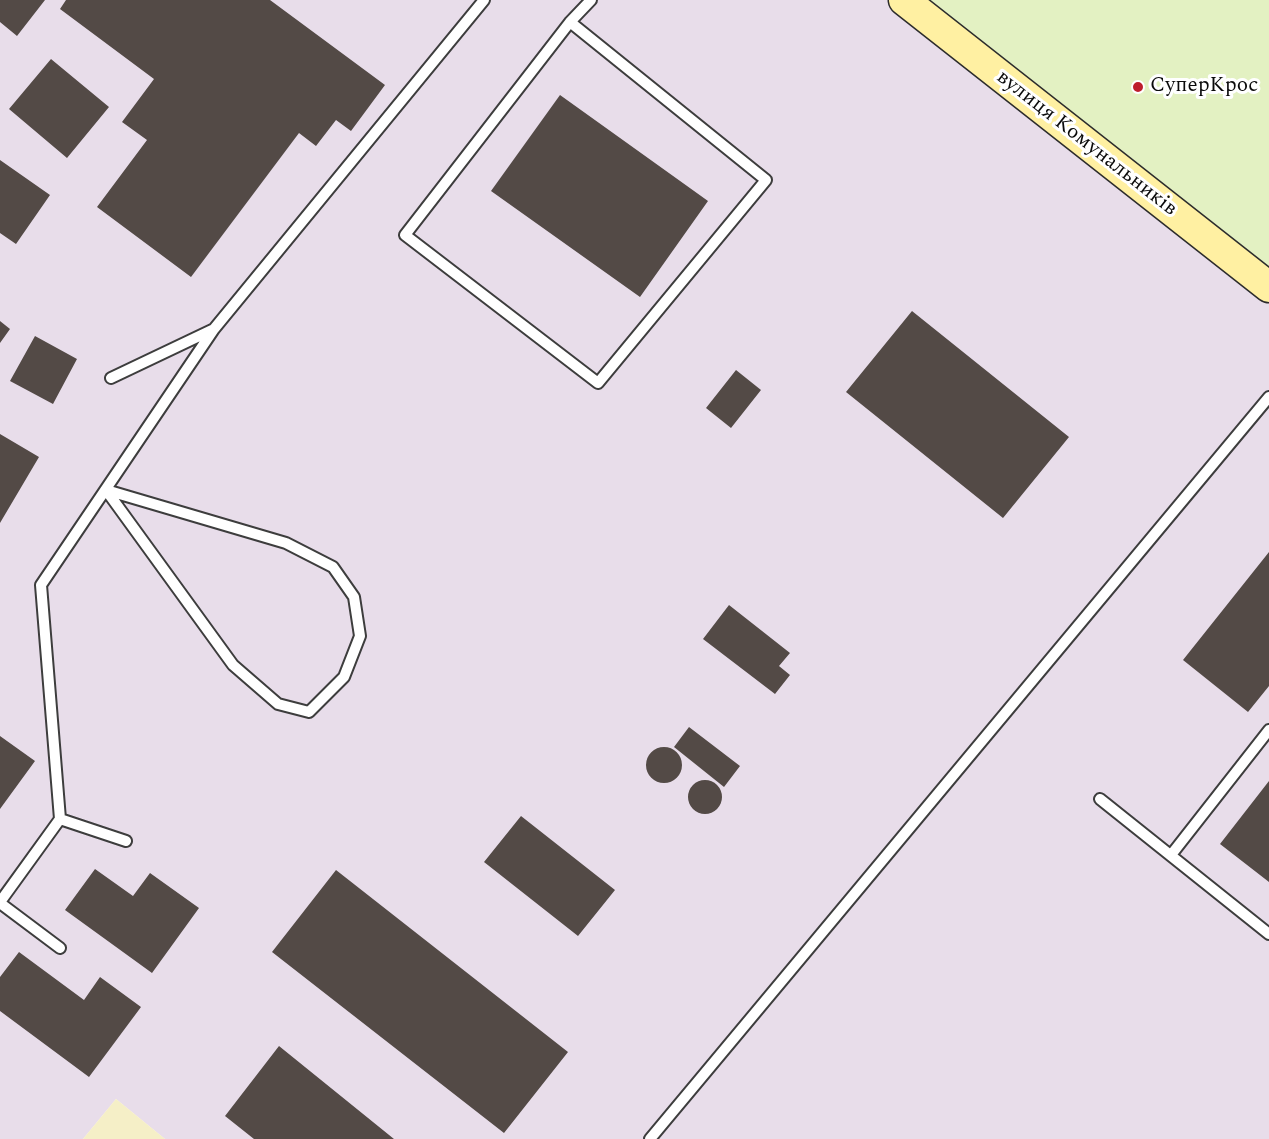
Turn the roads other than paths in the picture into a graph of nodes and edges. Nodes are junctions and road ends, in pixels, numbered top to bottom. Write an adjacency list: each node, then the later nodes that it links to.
1 (484, 0): 6 (lane)
2 (591, 0): 4 (lane)
3 (904, 0): 5 (street, вулиця Комунальників)
4 (570, 22): 4 (lane)
5 (1269, 287)
6 (214, 328): 7 (lane); 9 (lane)
7 (111, 378)
8 (1269, 397): 18 (lane)
9 (106, 490): 9 (lane); 12 (lane)
10 (1269, 730): 14 (lane)
11 (1100, 799): 14 (lane)
12 (60, 819): 13 (lane); 15 (lane)
13 (126, 841)
14 (1171, 855): 16 (lane)
15 (0, 903): 17 (lane)
16 (1269, 934)
17 (60, 948)
18 (650, 1139)

